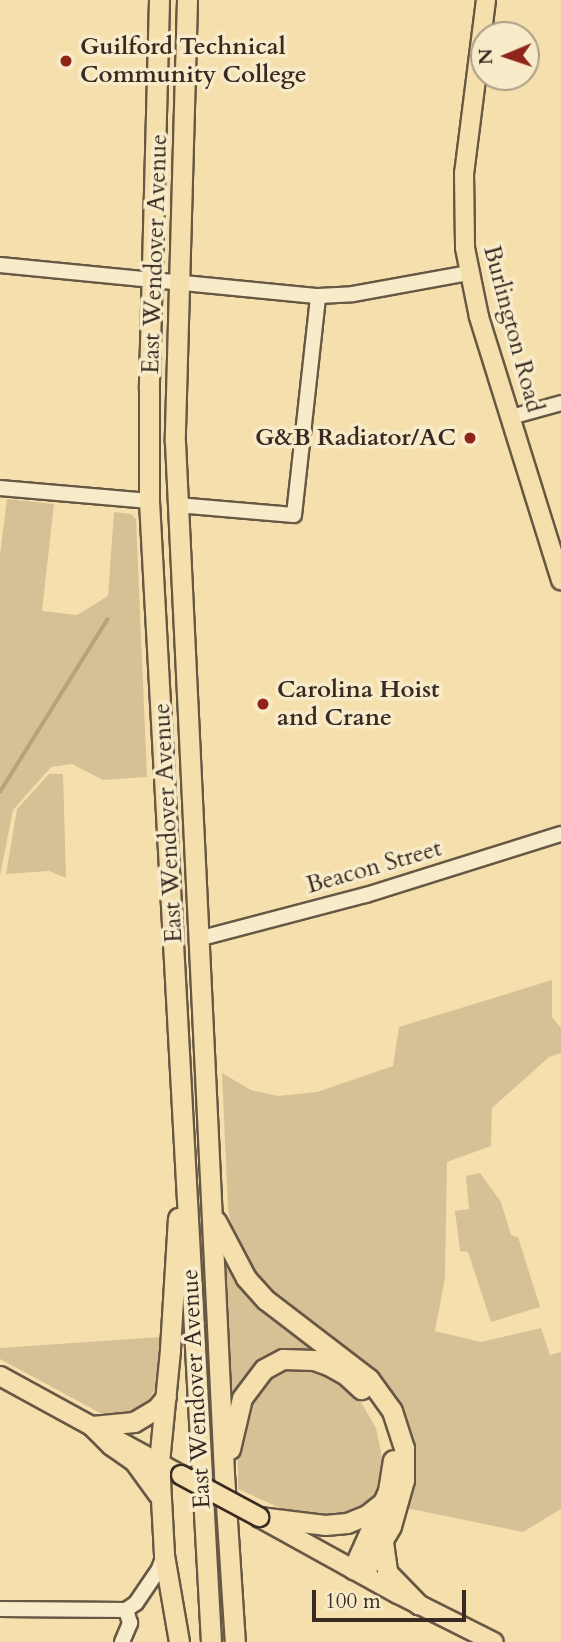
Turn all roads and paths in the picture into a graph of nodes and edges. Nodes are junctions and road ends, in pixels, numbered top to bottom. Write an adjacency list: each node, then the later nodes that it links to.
1 (159, 0): 6 (highway, East Wendover Avenue)
2 (187, 0): 7 (highway, East Wendover Avenue)
3 (486, 0): 5 (main road, Burlington Road)
4 (0, 265): 6 (street)
5 (469, 273): 8 (street); 10 (main road, Burlington Road)
6 (152, 280): 7 (street); 12 (highway, East Wendover Avenue)
7 (178, 283): 8 (street); 13 (highway, East Wendover Avenue)
8 (318, 296): 13 (street)
9 (561, 403): 10 (street)
10 (511, 417): 14 (main road, Burlington Road)
11 (0, 488): 12 (street)
12 (149, 501): 17 (highway, East Wendover Avenue)
13 (177, 505): 16 (highway, East Wendover Avenue)
14 (561, 581)
15 (561, 834): 16 (street, Beacon Street)
16 (198, 939): 18 (highway, East Wendover Avenue)
17 (184, 1122): 20 (highway); 35 (highway, East Wendover Avenue)
18 (211, 1210): 23 (highway, East Wendover Avenue); 27 (highway)
19 (0, 1376): 21 (main road)
20 (166, 1397): 21 (highway); 22 (highway)
21 (92, 1426): 22 (main road); 24 (highway)
22 (159, 1462): 24 (highway); 26 (main road, bridge)
23 (224, 1474): 25 (highway); 36 (highway, East Wendover Avenue)
24 (160, 1498): 28 (highway)
25 (383, 1501): 26 (highway); 29 (highway)
26 (259, 1517): 29 (main road)
27 (383, 1541): 29 (highway); 30 (highway)
28 (164, 1555): 32 (street); 34 (highway)
29 (359, 1571): 30 (main road)
30 (418, 1604): 37 (main road)
31 (0, 1609): 32 (street)
32 (126, 1611): 33 (street)
33 (121, 1642)
34 (178, 1642)
35 (211, 1642)
36 (235, 1642)
37 (494, 1642)

